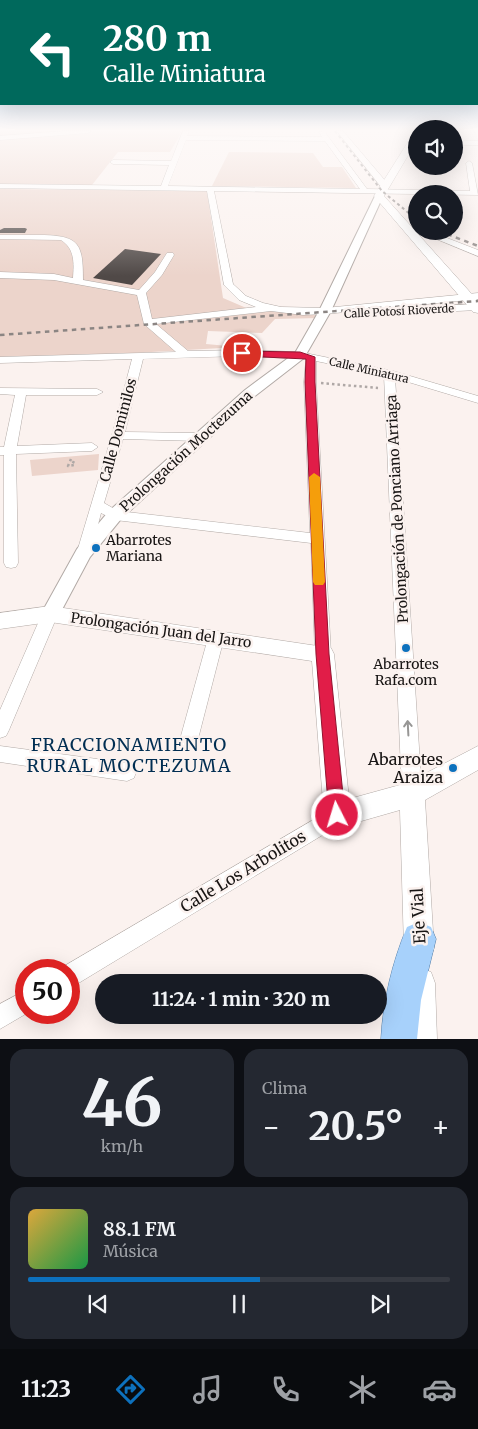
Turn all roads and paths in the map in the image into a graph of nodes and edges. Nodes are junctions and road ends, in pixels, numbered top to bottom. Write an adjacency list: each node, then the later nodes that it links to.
1 (167, 179): 7 (street)
2 (357, 179): 9 (street)
3 (374, 179): 10 (street)
4 (390, 179): 10 (main road, Prolongación Moctezuma)
5 (472, 179): 11 (street)
6 (0, 186): 7 (street)
7 (164, 188): 8 (street)
8 (210, 188): 9 (street); 22 (street)
9 (364, 190): 10 (street)
10 (382, 191): 11 (street); 12 (main road); 23 (street, Prolongación Moctezuma)
11 (476, 193)
12 (408, 223)
13 (0, 237): 19 (street)
14 (422, 240): 21 (main road)
15 (444, 240): 16 (street)
16 (478, 253)
17 (170, 255): 20 (street)
18 (0, 275): 19 (street)
19 (78, 280): 20 (street)
20 (141, 293): 24 (street)
21 (476, 303): 23 (street, Calle Potosí Rioverde)
22 (270, 308): 23 (street, Calle Potosí Rioverde); 24 (street)
23 (323, 314): 27 (street, Prolongación Moctezuma)
24 (148, 322): 25 (street)
25 (186, 354): 26 (street, Calle Miniatura); 27 (street, Calle Miniatura)
26 (138, 356): 28 (street, Calle Miniatura); 36 (street, Calle Dominilos)
27 (306, 356): 29 (street, Calle Miniatura); 30 (street); 37 (street, Prolongación Moctezuma)
28 (0, 360)
29 (389, 373): 31 (street, Prolongación de Ponciano Arriaga); 35 (street, Calle Miniatura)
30 (310, 382): 31 (path); 42 (street)
31 (390, 389): 54 (street, Prolongación de Ponciano Arriaga, one-way to 31)
32 (0, 391): 33 (street)
33 (21, 391): 34 (street); 39 (street)
34 (97, 392)
35 (478, 400)
36 (118, 435): 37 (street); 40 (street, Calle Dominilos)
37 (199, 438): 41 (street, Prolongación Moctezuma)
38 (92, 447): 39 (street)
39 (5, 450): 44 (street)
40 (97, 505): 41 (street); 43 (street, Calle Dominilos)
41 (115, 515): 42 (street); 43 (street, Prolongación Moctezuma)
42 (317, 539): 48 (street)
43 (83, 553): 45 (street, Prolongación Moctezuma)
44 (11, 563)
45 (50, 614): 46 (main road, Prolongación Juan del Jarro); 47 (main road, Prolongación Juan del Jarro); 49 (street, Prolongación Moctezuma)
46 (0, 621)
47 (216, 638): 48 (main road, Prolongación Juan del Jarro); 50 (street)
48 (322, 654): 55 (main road)
49 (0, 730)
50 (188, 743)
51 (0, 754): 53 (street)
52 (478, 757): 54 (main road, Calle Los Arbolitos)
53 (127, 772)
54 (412, 794): 55 (main road, Calle Los Arbolitos); 56 (main road, Eje Vial)
55 (337, 815): 57 (street, Calle Los Arbolitos)
56 (419, 940): 60 (main road); 61 (main road, Eje Vial)
57 (80, 969)
58 (15, 1008): 59 (street)
59 (0, 1017)
60 (399, 1039)
61 (421, 1039)

